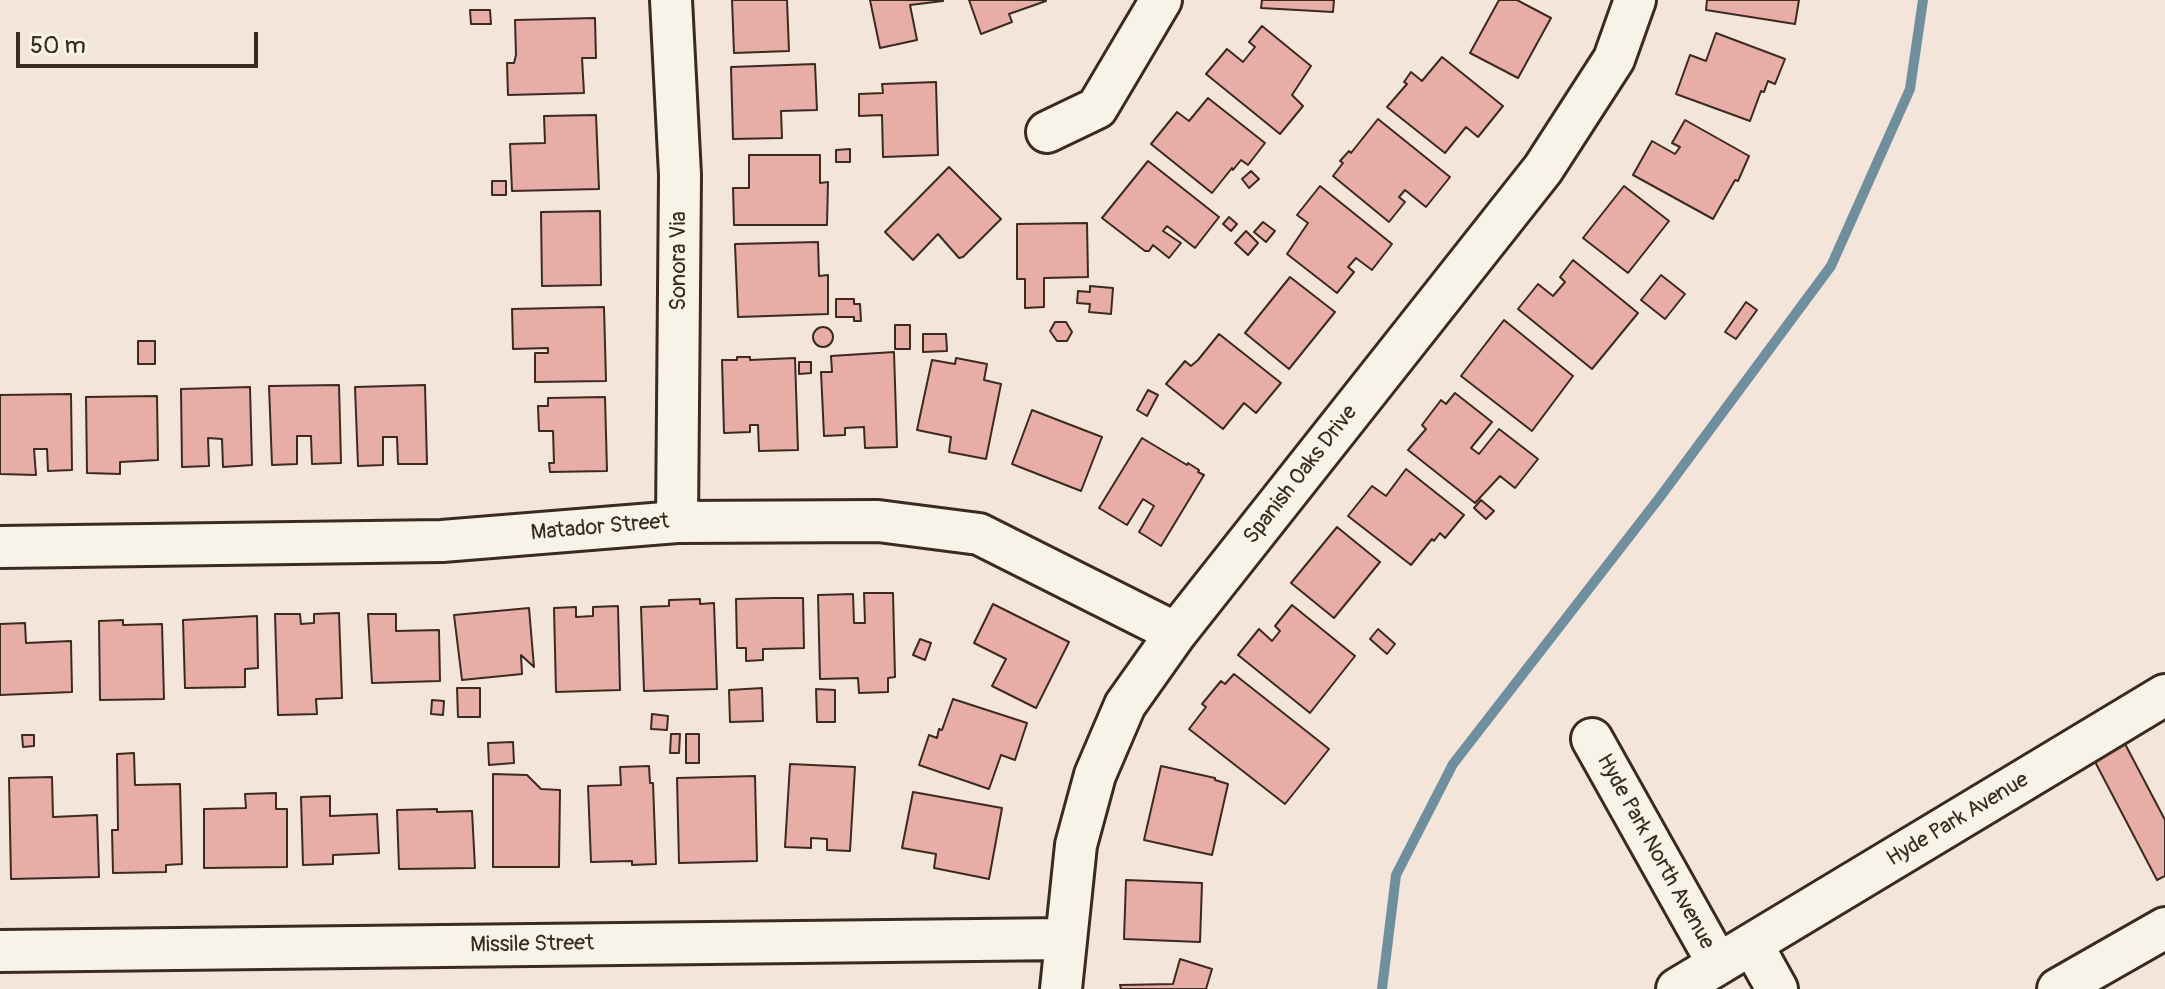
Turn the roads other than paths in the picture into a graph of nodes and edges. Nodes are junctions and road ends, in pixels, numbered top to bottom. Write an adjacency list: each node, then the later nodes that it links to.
1 (671, 0): 5 (street, Sonora Via)
2 (1161, 0): 4 (street)
3 (1635, 0): 7 (street, Spanish Oaks Drive)
4 (1047, 132)
5 (677, 522): 6 (street, Matador Street); 7 (street, Matador Street)
6 (0, 547)
7 (1176, 633): 11 (street, Spanish Oaks Drive)
8 (2165, 695): 12 (street, Hyde Park Avenue)
9 (1592, 739): 14 (street, Hyde Park North Avenue)
10 (2165, 928): 18 (street)
11 (1065, 939): 13 (street, Missile Street); 15 (street, Spanish Oaks Drive)
12 (1752, 944): 14 (street, Hyde Park Avenue); 17 (street)
13 (0, 951)
14 (1718, 964): 16 (street, Hyde Park Avenue)
15 (1061, 989)
16 (1677, 989)
17 (1777, 989)
18 (2058, 989)

